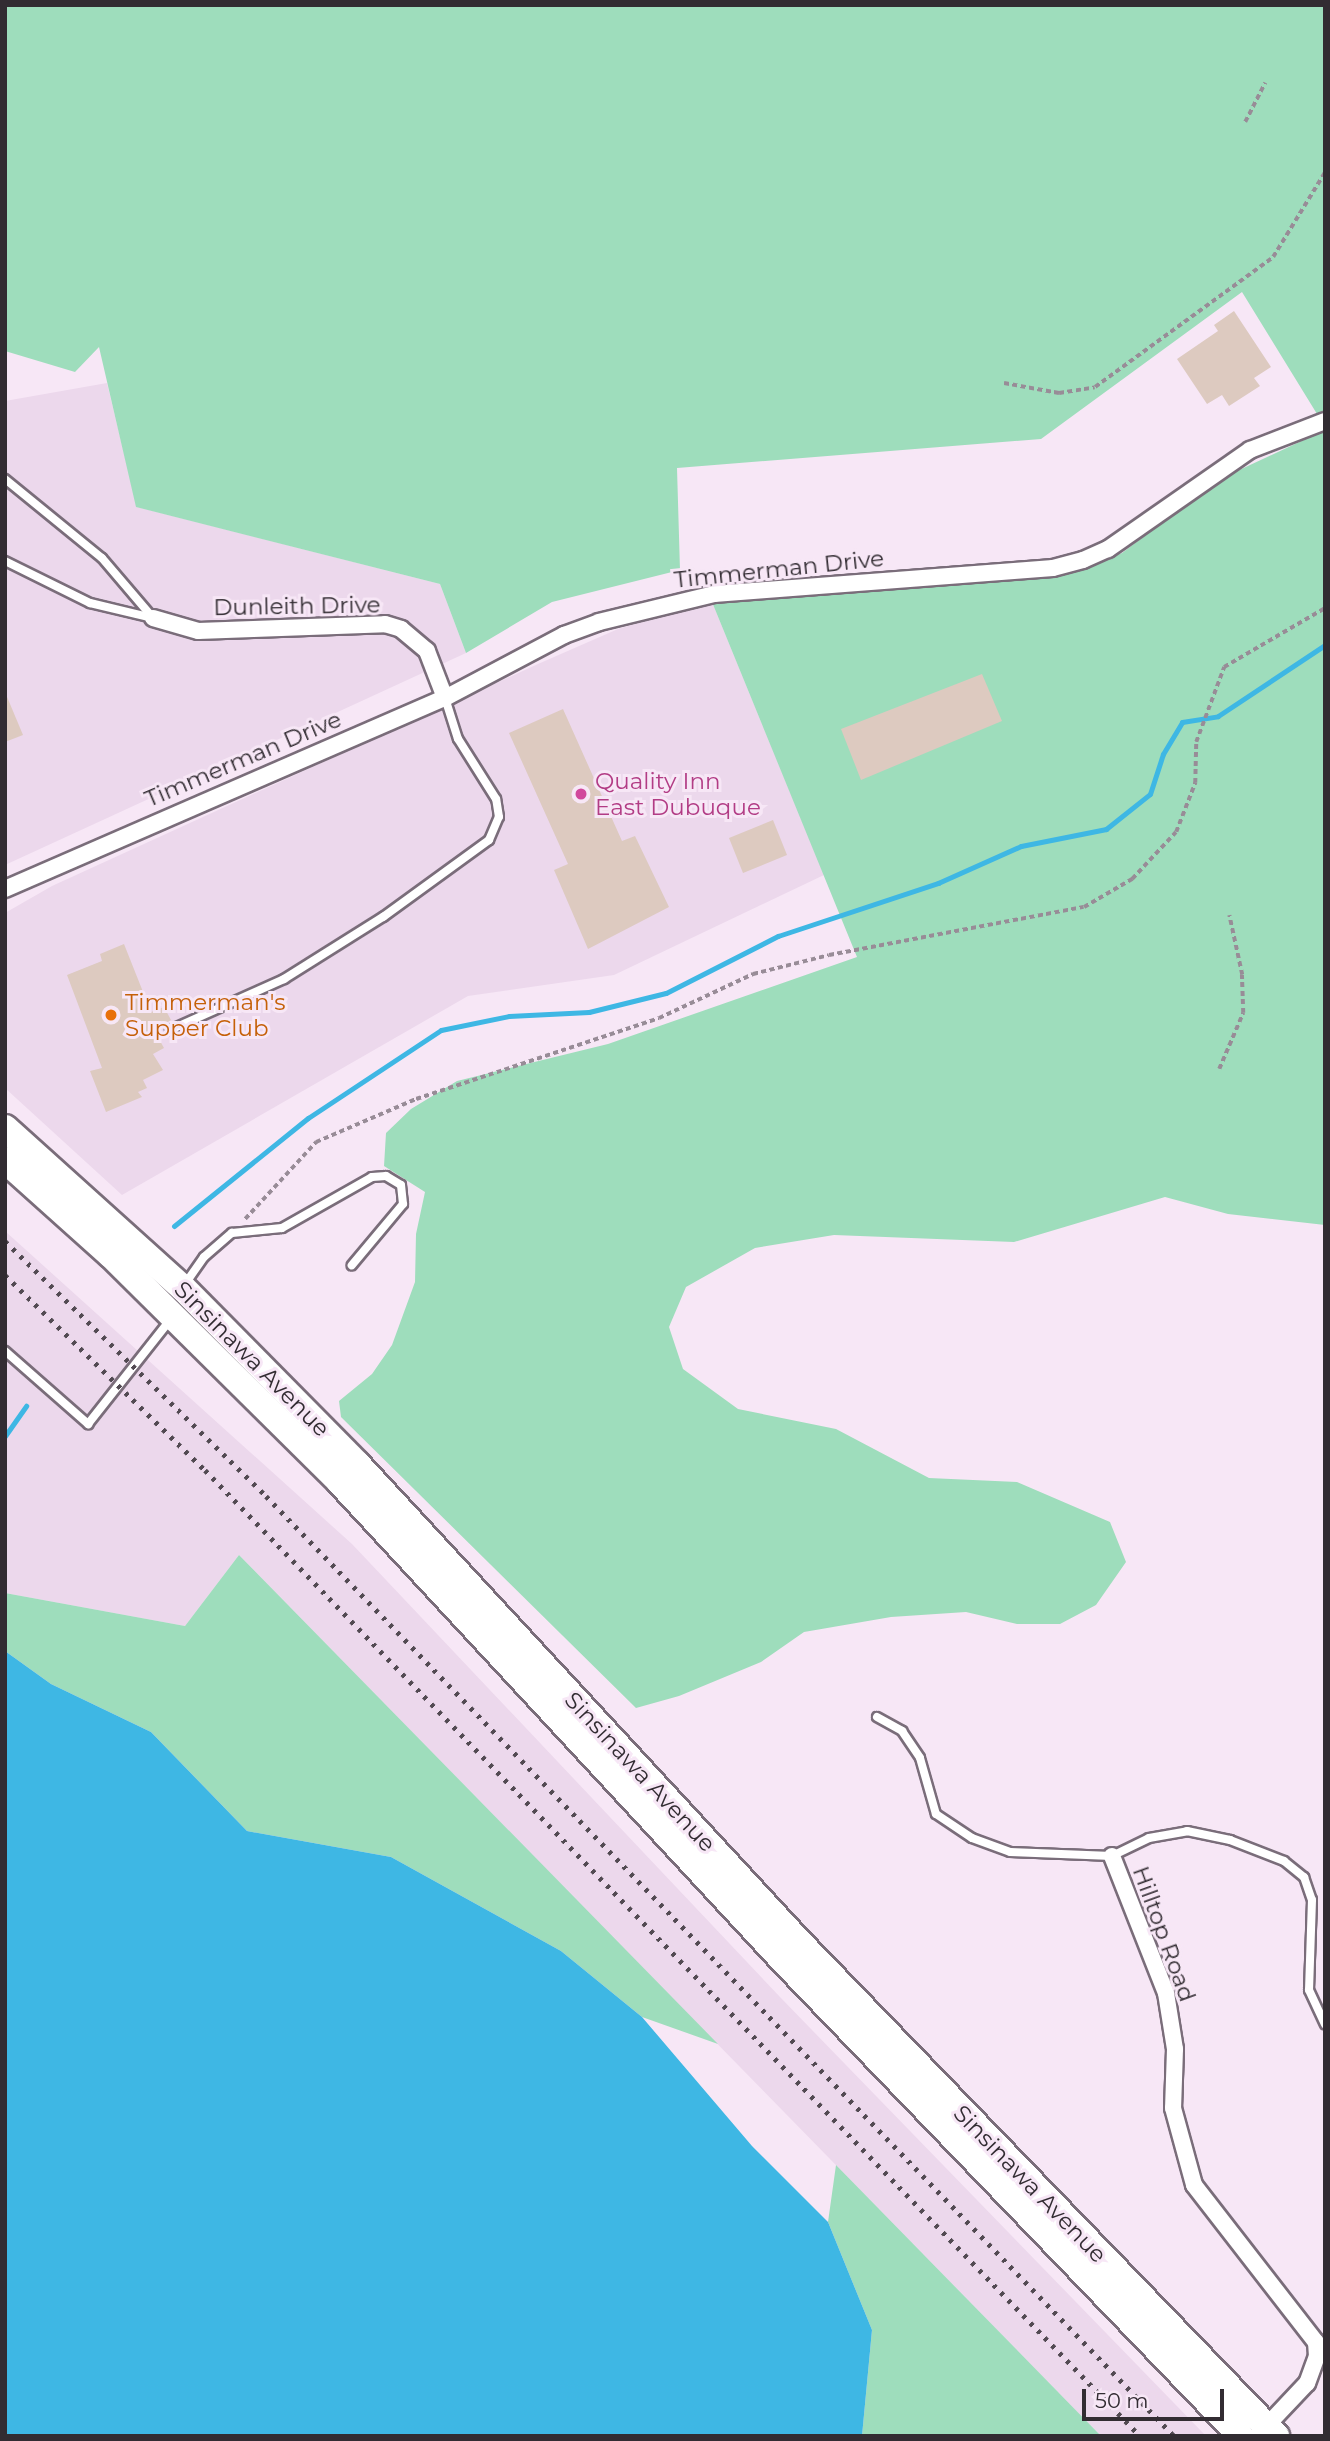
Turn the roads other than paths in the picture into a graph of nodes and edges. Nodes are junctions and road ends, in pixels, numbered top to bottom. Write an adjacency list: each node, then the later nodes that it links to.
1 (1325, 421): 5 (street, Timmerman Drive)
2 (5, 479): 4 (lane)
3 (5, 561): 4 (lane)
4 (153, 618): 5 (street, Dunleith Drive)
5 (445, 698): 6 (street, Timmerman Drive); 7 (lane)
6 (5, 889)
7 (170, 1030)
8 (5, 1129): 11 (highway, Sinsinawa Avenue)
9 (5, 1160): 11 (highway, Sinsinawa Avenue)
10 (352, 1265): 11 (lane)
11 (178, 1302): 12 (lane); 17 (highway, Sinsinawa Avenue); 18 (highway, Sinsinawa Avenue)
12 (5, 1351)
13 (877, 1717): 14 (lane)
14 (1112, 1856): 15 (lane); 16 (street, Hilltop Road)
15 (1325, 2024)
16 (1321, 2361): 17 (street, Hilltop Road)
17 (1266, 2432)
18 (1241, 2436)

